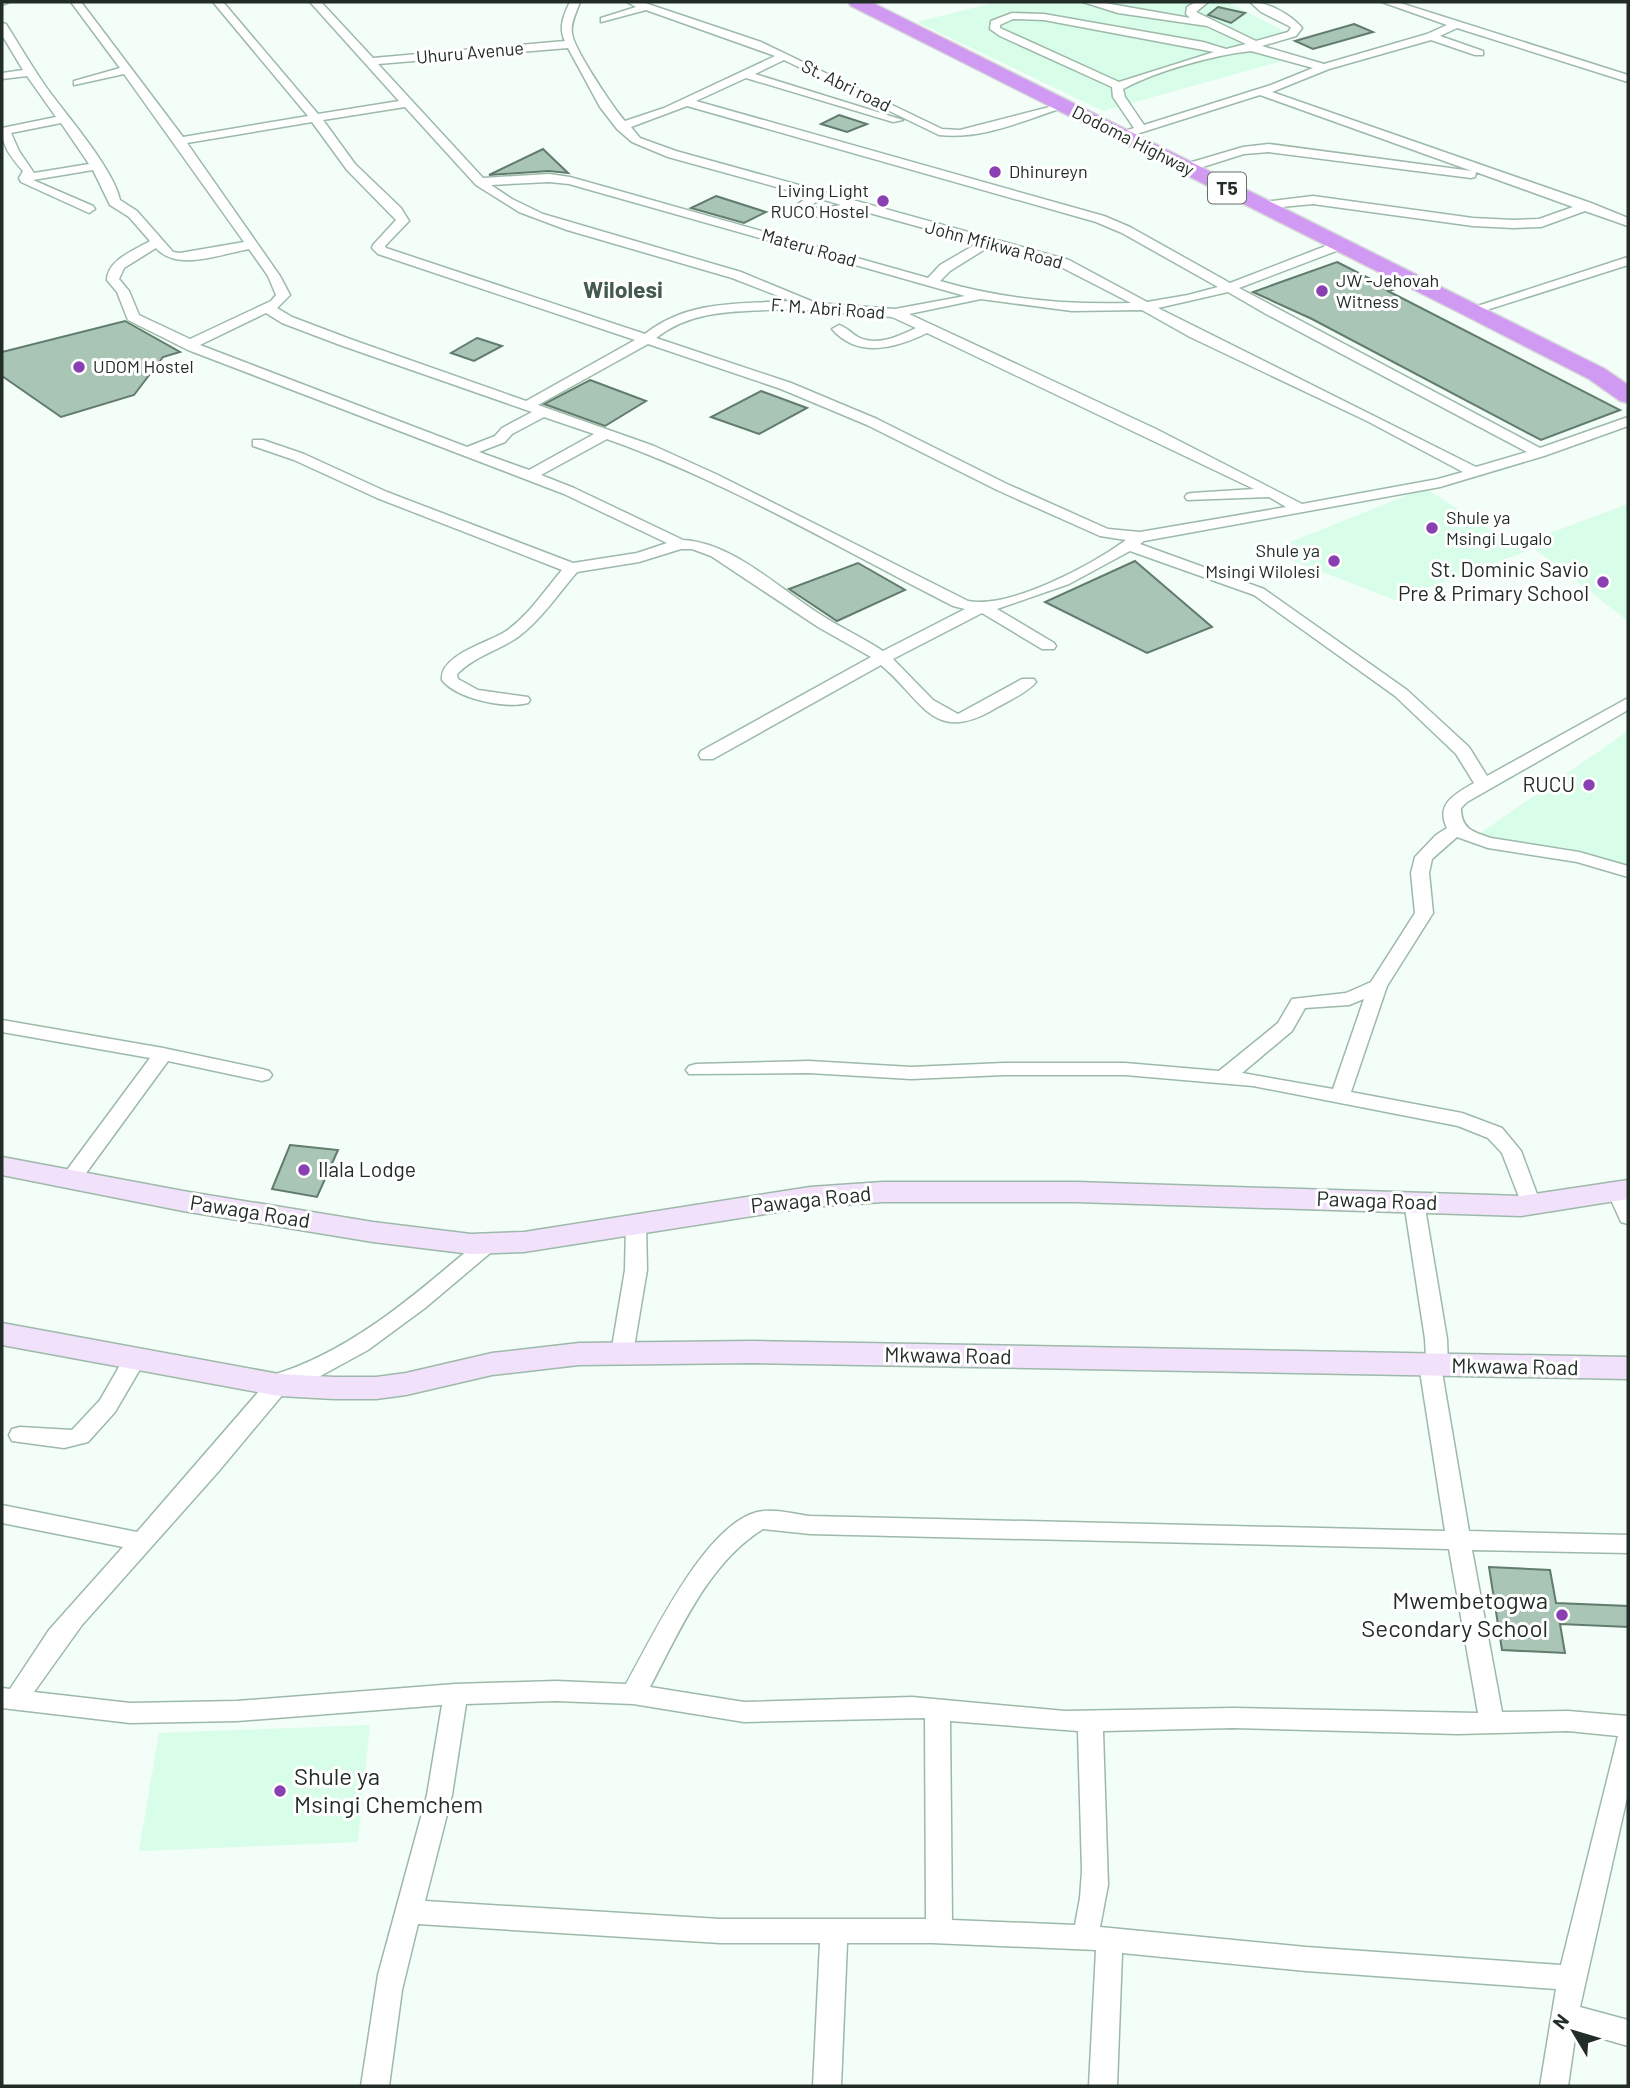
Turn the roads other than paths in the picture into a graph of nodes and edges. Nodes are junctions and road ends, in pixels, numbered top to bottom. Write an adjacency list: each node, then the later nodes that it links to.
1 (76, 2): 25 (street)
2 (218, 2): 37 (street)
3 (315, 2): 23 (street)
4 (575, 2): 17 (street)
5 (632, 2): 11 (street, St. Abri road)
6 (858, 2): 36 (highway, Dodoma Highway / T5)
7 (1088, 2): 13 (street)
8 (1203, 2): 13 (street)
9 (1255, 2): 18 (street)
10 (1387, 2): 14 (street)
11 (646, 6): 12 (street); 21 (street, St. Abri road)
12 (605, 20)
13 (1205, 23): 18 (street)
14 (1457, 24): 16 (street); 29 (street)
15 (2, 26): 26 (street)
16 (1431, 36): 20 (street); 24 (street)
17 (571, 44): 23 (street, Uhuru Avenue); 40 (street, John Mfikwa Road)
18 (1250, 46): 19 (street); 22 (street)
19 (1227, 53): 31 (street); 31 (street)
20 (1479, 53)
21 (785, 56): 27 (street); 39 (street, St. Abri road)
22 (1296, 61): 24 (street); 32 (street)
23 (369, 62): 35 (street)
24 (1325, 67): 32 (street)
25 (126, 70): 30 (street); 43 (street)
26 (31, 72): 28 (street); 38 (street)
27 (744, 74): 34 (street); 39 (street)
28 (2, 76)
29 (1628, 79)
30 (78, 83)
31 (1118, 86): 42 (street)
32 (1275, 87): 33 (street)
33 (1259, 92): 42 (street); 48 (street)
34 (686, 102): 40 (street); 61 (street)
35 (406, 103): 37 (street); 47 (street)
36 (1060, 105): 39 (street, St. Abri road); 42 (highway, Dodoma Highway / T5)
37 (313, 118): 43 (street); 70 (street)
38 (65, 119): 41 (street); 44 (street)
39 (926, 126)
40 (621, 127): 49 (street, John Mfikwa Road)
41 (3, 131): 46 (street)
42 (1132, 132): 45 (highway, Dodoma Highway / T5)
43 (180, 141): 57 (street)
44 (96, 166): 46 (street); 55 (street)
45 (1185, 168): 48 (street); 51 (highway, Dodoma Highway / T5)
46 (25, 178): 53 (street)
47 (480, 181): 60 (street, Materu Road); 63 (street)
48 (1513, 181): 52 (street)
49 (817, 196): 50 (street, John Mfikwa Road); 50 (street)
50 (854, 206): 56 (street, John Mfikwa Road)
51 (1263, 206): 52 (street); 58 (highway, Dodoma Highway / T5)
52 (1587, 206): 54 (street)
53 (89, 209)
54 (1628, 222)
55 (156, 242): 57 (street); 71 (street)
56 (987, 243): 60 (street); 64 (street, John Mfikwa Road)
57 (250, 244): 65 (street)
58 (1340, 245): 61 (street); 66 (highway, Dodoma Highway / T5)
59 (1627, 262): 66 (street)
60 (931, 283): 62 (street, Materu Road)
61 (1228, 286): 64 (street); 81 (street)
62 (983, 296): 64 (street, Materu Road); 67 (street, F. M. Abri Road)
63 (813, 306): 67 (street, F. M. Abri Road); 70 (street, F. M. Abri Road)
64 (1142, 306): 82 (street, John Mfikwa Road)
65 (267, 308): 71 (street); 75 (street)
66 (1472, 310): 72 (highway, Dodoma Highway / T5)
67 (895, 313): 68 (street)
68 (927, 328): 69 (street); 84 (street)
69 (839, 329)
70 (647, 339): 75 (street, F. M. Abri Road); 87 (street)
71 (191, 345): 80 (street)
72 (1597, 374): 73 (highway, T5); 74 (highway, T5)
73 (1628, 385)
74 (1628, 396)
75 (529, 405): 76 (street)
76 (545, 411): 78 (street); 80 (street)
77 (1628, 421): 81 (street)
78 (607, 433): 83 (street); 90 (street)
79 (258, 443): 89 (street)
80 (468, 452): 83 (street)
81 (1539, 453): 82 (street)
82 (1476, 473): 86 (street)
83 (531, 475): 88 (street)
84 (1272, 492): 85 (street); 86 (street)
85 (1192, 497)
86 (1300, 509): 87 (street)
87 (1135, 541): 90 (street); 97 (street)
88 (680, 544): 89 (street); 92 (street)
89 (572, 568): 94 (street)
90 (982, 607): 91 (street); 92 (street)
91 (1048, 646)
92 (883, 658): 93 (street); 96 (street)
93 (1028, 682)
94 (522, 700)
95 (1628, 703): 97 (street)
96 (707, 755)
97 (1483, 784): 98 (street)
98 (1457, 830): 99 (street); 100 (street)
99 (1628, 872)
100 (1378, 986): 105 (street); 106 (street)
101 (2, 1026): 102 (street)
102 (163, 1054): 104 (street); 108 (street)
103 (696, 1070): 105 (street)
104 (262, 1075)
105 (1224, 1077): 106 (street)
106 (1340, 1097): 111 (street)
107 (2, 1166): 108 (main road, Pawaga Road)
108 (71, 1178): 113 (main road, Pawaga Road)
109 (1625, 1200): 111 (main road, Pawaga Road)
110 (1415, 1202): 111 (main road, Pawaga Road); 112 (main road, Pawaga Road); 117 (street)
111 (1531, 1205)
112 (636, 1224): 113 (main road, Pawaga Road); 115 (street)
113 (488, 1244): 119 (street)
114 (2, 1334): 116 (main road, Mkwawa Road)
115 (622, 1353): 117 (main road, Mkwawa Road); 119 (main road, Mkwawa Road)
116 (135, 1359): 119 (main road, Mkwawa Road); 120 (street)
117 (1434, 1365): 118 (main road, Mkwawa Road); 122 (street)
118 (1628, 1368)
119 (275, 1384): 123 (street)
120 (20, 1435)
121 (2, 1514): 123 (street)
122 (1456, 1541): 124 (street); 126 (street); 130 (street)
123 (142, 1542): 127 (street)
124 (1628, 1544)
125 (455, 1694): 126 (street); 127 (street); 133 (street)
126 (633, 1694): 128 (street)
127 (10, 1699)
128 (937, 1710): 129 (street); 134 (street)
129 (1090, 1722): 130 (street); 136 (street)
130 (1492, 1724): 131 (street)
131 (1628, 1726)
132 (1628, 1741): 137 (street)
133 (409, 1912): 135 (street); 140 (street)
134 (939, 1931): 135 (street); 136 (street)
135 (834, 1932): 141 (street)
136 (1096, 1938): 137 (street); 142 (street)
137 (1571, 1978): 138 (street)
138 (1566, 2015): 139 (street); 143 (street)
139 (1628, 2033)
140 (374, 2086)
141 (827, 2086)
142 (1103, 2086)
143 (1554, 2086)

